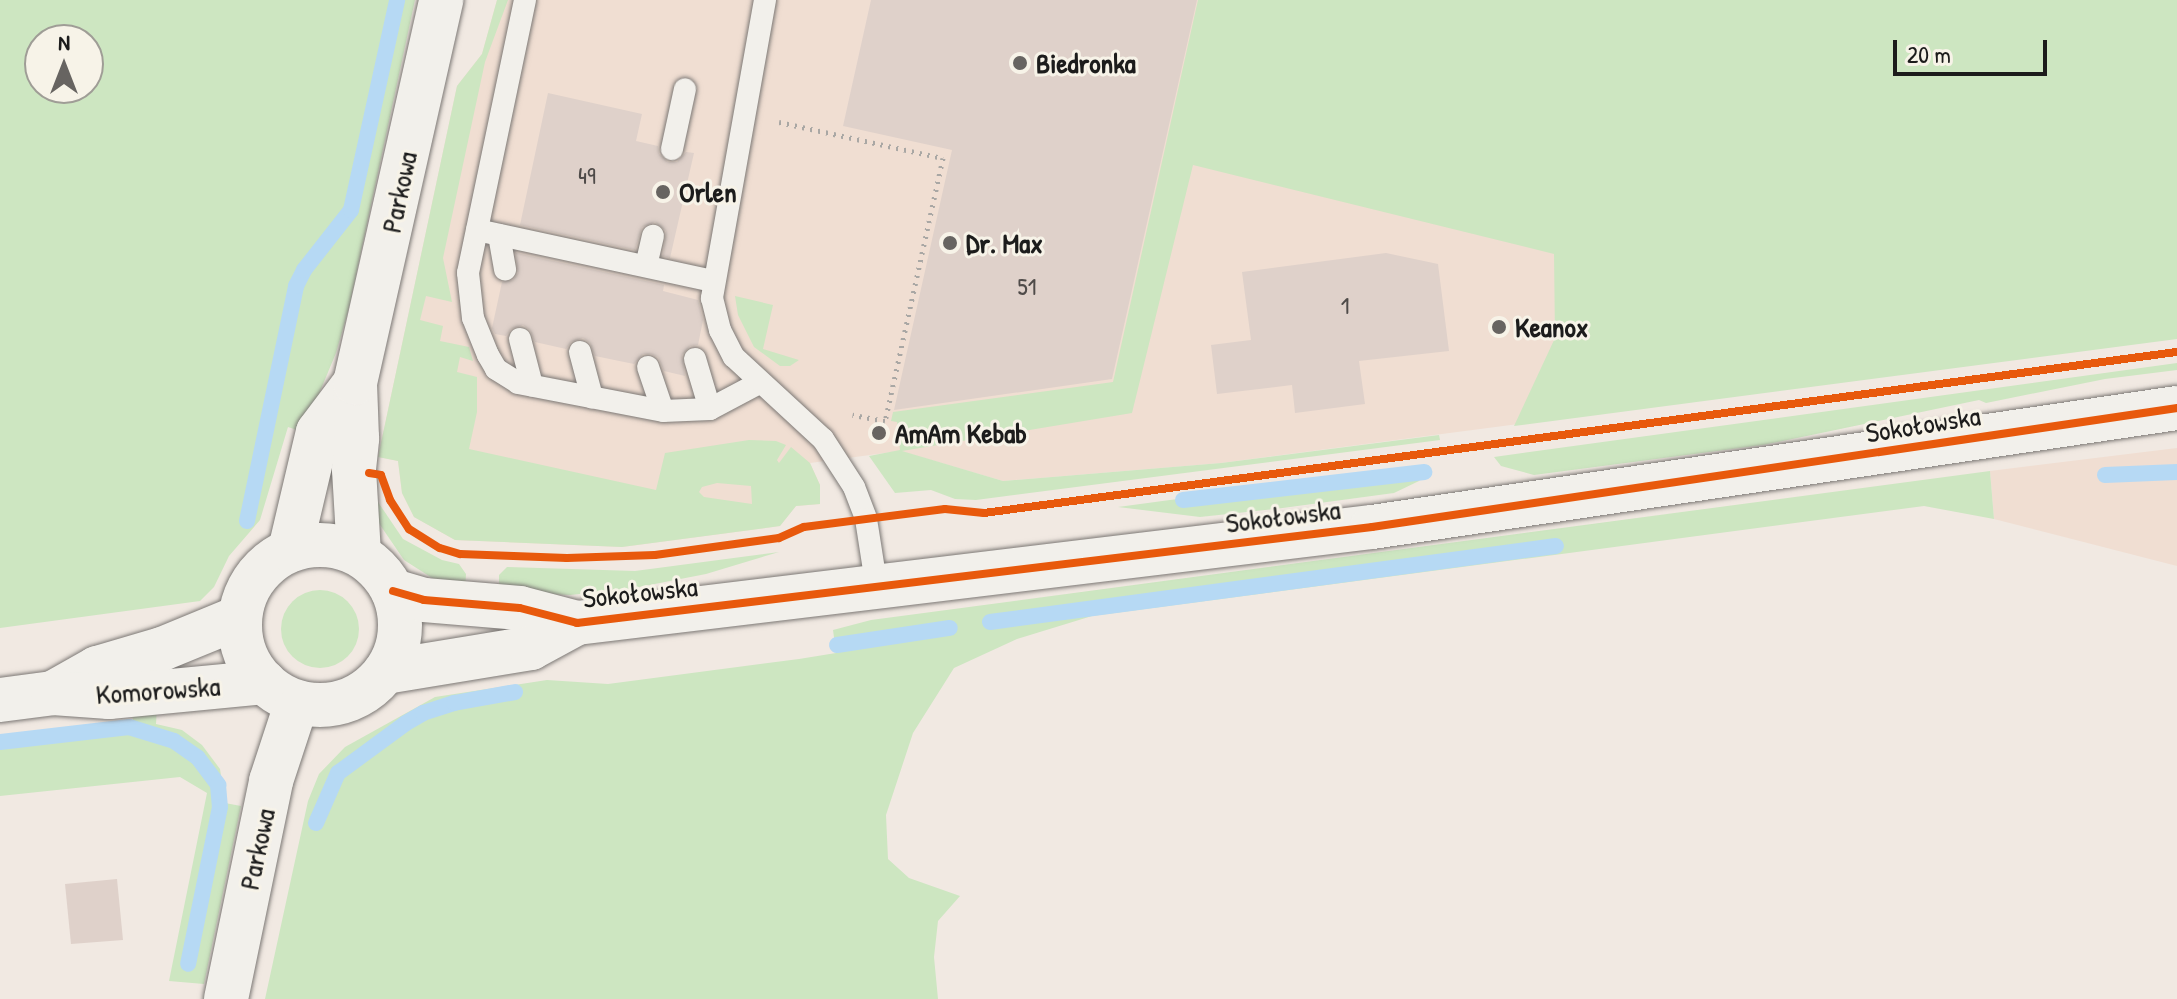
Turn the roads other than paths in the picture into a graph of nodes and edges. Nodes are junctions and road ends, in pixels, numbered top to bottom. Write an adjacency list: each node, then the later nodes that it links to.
1 (441, 0): 20 (street, Parkowa)
2 (525, 0): 6 (lane)
3 (765, 0): 13 (lane)
4 (685, 89): 5 (lane)
5 (672, 149)
6 (488, 232): 8 (lane); 12 (lane); 22 (lane)
7 (653, 236): 11 (lane)
8 (550, 245): 9 (lane); 10 (lane)
9 (612, 259): 11 (lane); 14 (lane)
10 (556, 268)
11 (656, 268): 13 (lane); 15 (lane)
12 (505, 269)
13 (712, 281): 21 (lane)
14 (620, 283)
15 (674, 294)
16 (520, 339): 22 (lane)
17 (580, 352): 23 (lane)
18 (695, 359): 25 (lane)
19 (648, 367): 26 (lane)
20 (355, 383): 27 (street, Parkowa); 28 (street, Parkowa)
21 (759, 383): 25 (lane); 29 (lane)
22 (532, 385): 23 (lane)
23 (592, 397): 26 (lane)
24 (2177, 408): 29 (street, Sokołowska)
25 (710, 409): 26 (lane)
26 (663, 411)
27 (290, 550): 28 (street); 31 (street)
28 (359, 554): 30 (street)
29 (877, 589): 32 (street, Sokołowska)
30 (393, 591): 32 (street, Sokołowska); 33 (street)
31 (240, 617): 34 (street); 35 (street, Komorowska)
32 (577, 623): 33 (street, Sokołowska)
33 (385, 672): 34 (street)
34 (280, 692): 35 (street, Komorowska); 37 (street, Parkowa)
35 (53, 693): 36 (street, Komorowska)
36 (0, 700)
37 (226, 999)

